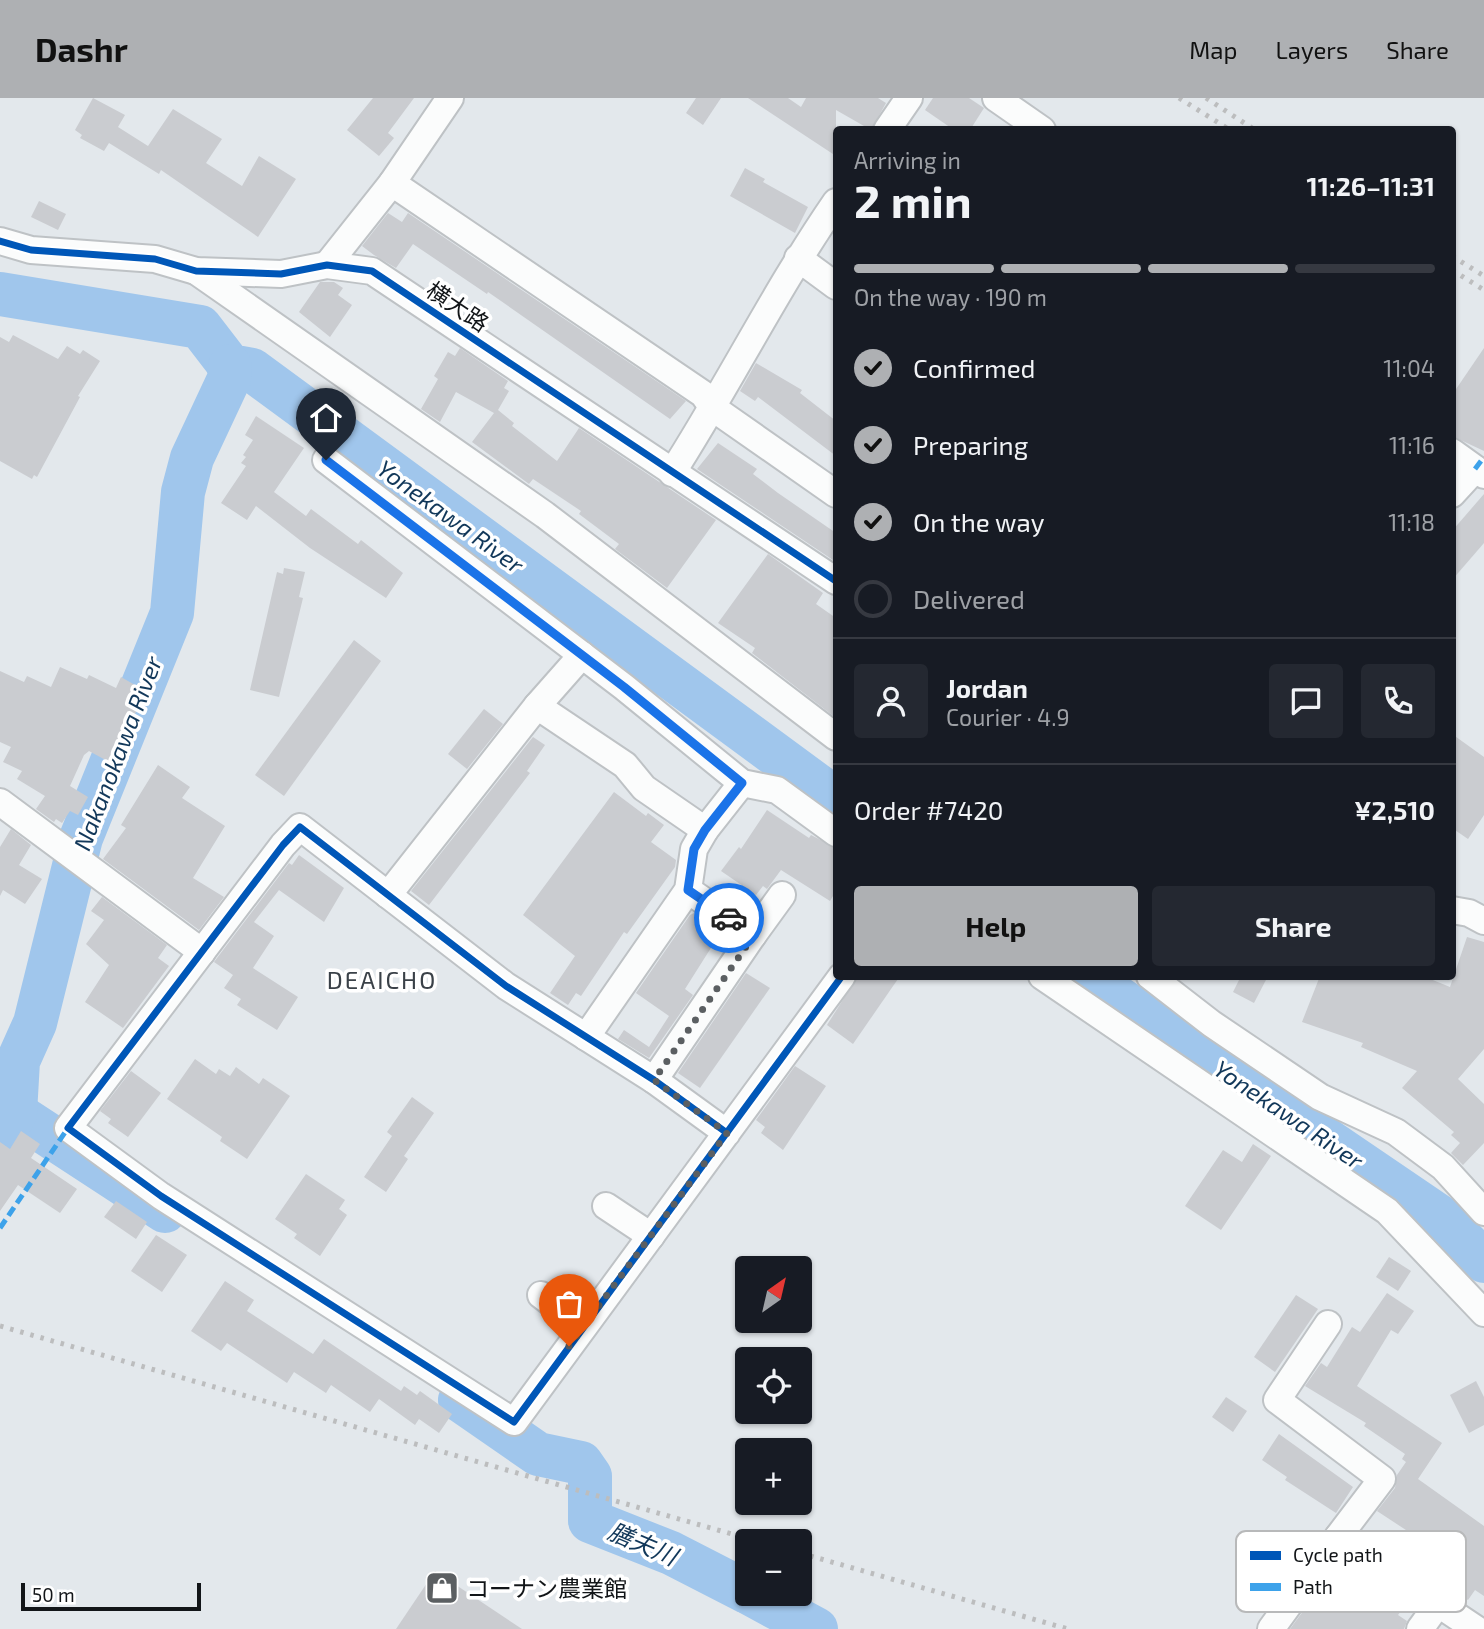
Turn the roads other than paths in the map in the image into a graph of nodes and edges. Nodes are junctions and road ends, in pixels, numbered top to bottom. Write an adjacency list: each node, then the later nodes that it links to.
1 (450, 98): 6 (street)
2 (909, 98): 4 (street)
3 (996, 98): 5 (street)
4 (890, 126)
5 (1036, 126)
6 (393, 183): 10 (street); 13 (street)
7 (833, 206): 9 (street)
8 (0, 241): 11 (street, 横大路)
9 (797, 258): 12 (street); 13 (street)
10 (327, 265): 11 (street, 横大路); 17 (street, 横大路)
11 (196, 271): 23 (street)
12 (833, 284)
13 (713, 408): 17 (street); 19 (street)
14 (1456, 455): 16 (street)
15 (326, 460): 21 (street)
16 (1480, 472): 18 (street)
17 (672, 473): 20 (street, 横大路)
18 (1456, 491)
19 (833, 492)
20 (833, 579)
21 (582, 655): 22 (street); 24 (street)
22 (537, 706): 26 (street); 29 (street)
23 (833, 735)
24 (742, 783): 26 (street); 27 (street)
25 (0, 802): 34 (street)
26 (705, 830): 28 (street)
27 (833, 831)
28 (688, 890): 33 (street); 38 (street)
29 (388, 895): 34 (street); 38 (street)
30 (782, 895): 33 (street)
31 (1456, 911): 32 (street)
32 (1484, 921)
33 (754, 935): 39 (street)
34 (202, 952): 47 (street)
35 (839, 980): 40 (street)
36 (1048, 980): 45 (street)
37 (1155, 980): 42 (street)
38 (586, 1037): 39 (street)
39 (654, 1080): 40 (street)
40 (727, 1133): 43 (street)
41 (606, 1206): 43 (street)
42 (1484, 1212)
43 (651, 1236): 47 (street)
44 (541, 1295): 47 (street)
45 (1484, 1313)
46 (1328, 1324): 48 (street)
47 (583, 1327)
48 (1343, 1531)
49 (1283, 1612): 52 (street)
50 (1432, 1612): 53 (street)
51 (1450, 1612): 54 (street)
52 (1271, 1629)
53 (1420, 1629)
54 (1476, 1629)

